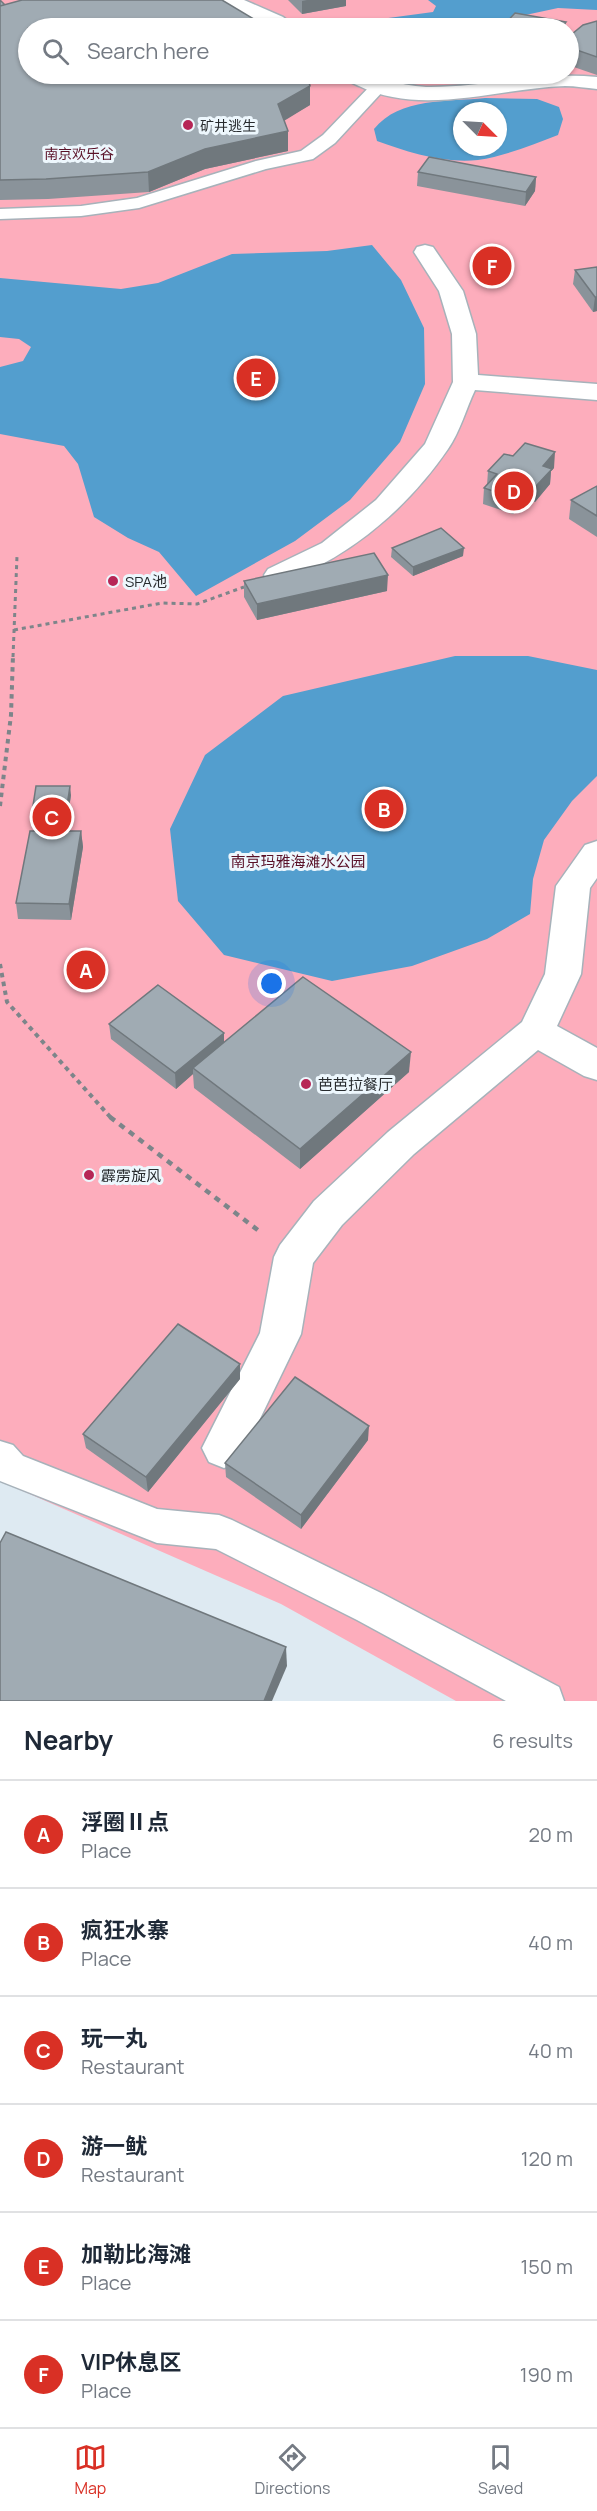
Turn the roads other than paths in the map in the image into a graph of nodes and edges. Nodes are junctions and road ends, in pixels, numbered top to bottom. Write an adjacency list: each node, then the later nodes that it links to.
1 (228, 0): 2 (street)
2 (269, 18)
3 (579, 81): 4 (street)
4 (597, 83)
5 (374, 84): 7 (street)
6 (531, 84): 7 (street)
7 (379, 86): 8 (lane)
8 (0, 214)
9 (424, 252): 10 (street)
10 (466, 382): 11 (street); 12 (street)
11 (597, 392)
12 (278, 575)
13 (597, 853): 14 (street)
14 (536, 1031): 15 (street); 16 (street)
15 (597, 1066)
16 (224, 1448)
17 (0, 1456): 18 (lane)
18 (545, 1701)

